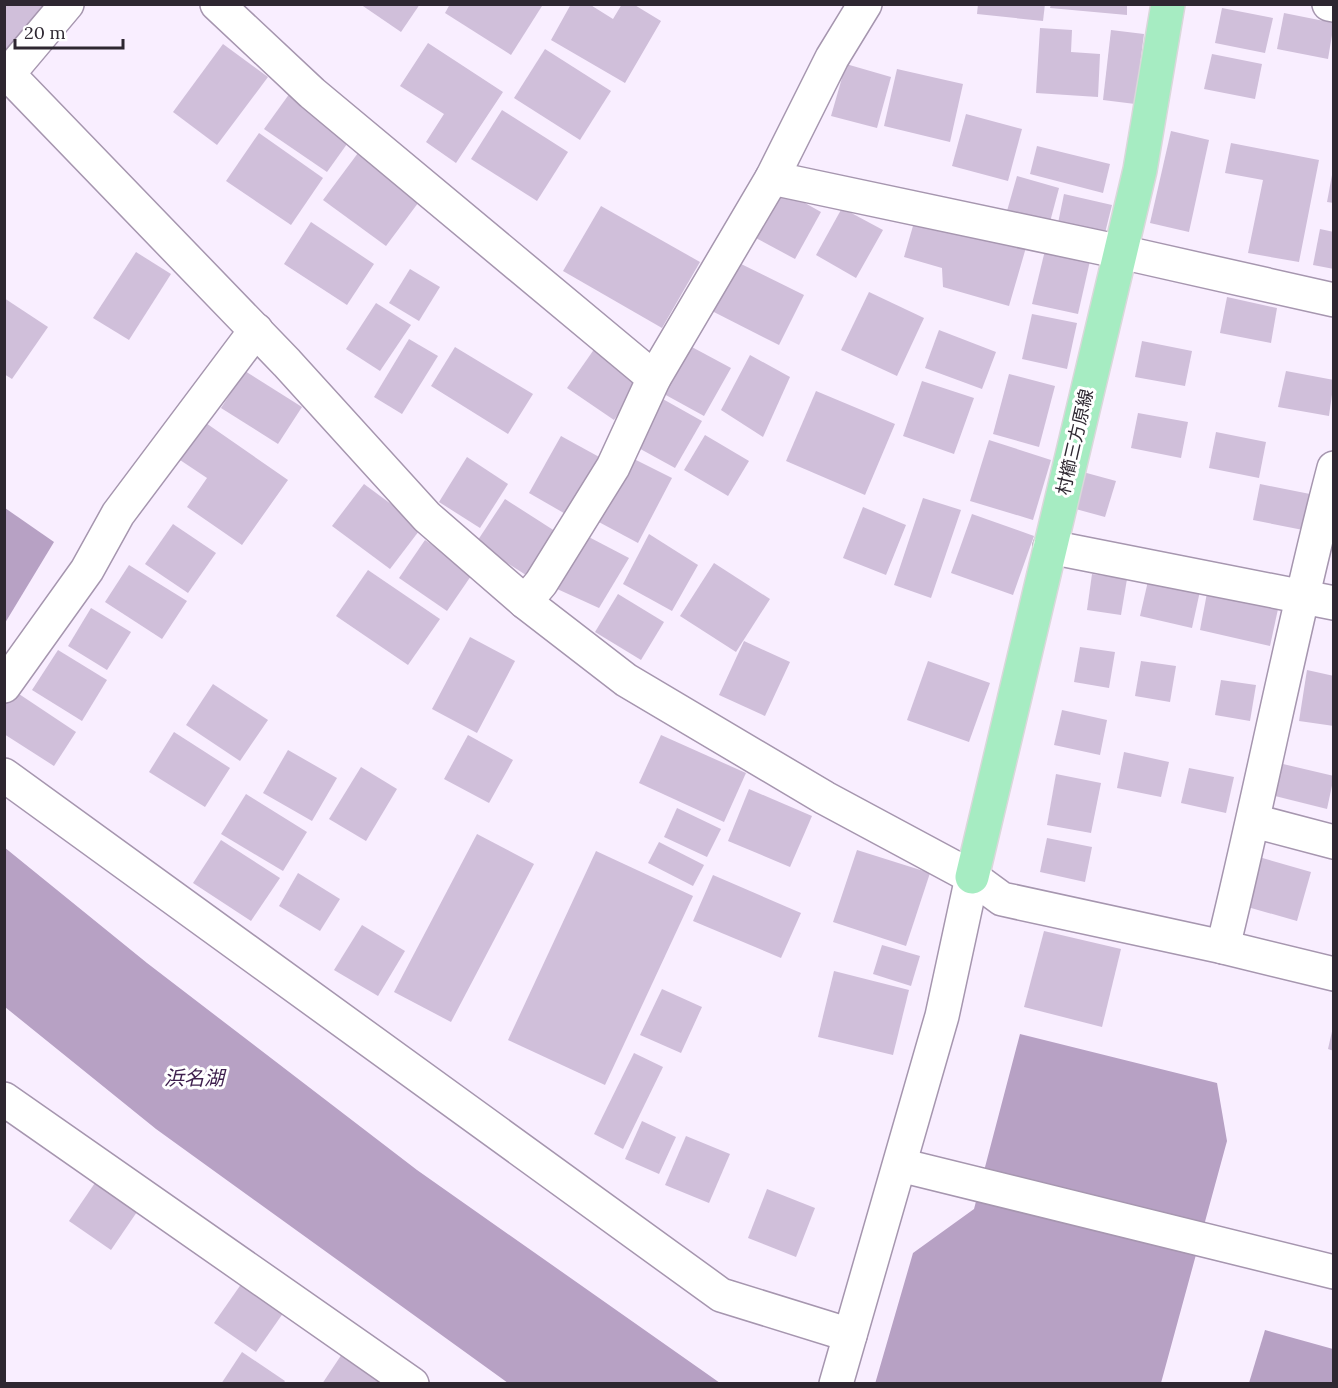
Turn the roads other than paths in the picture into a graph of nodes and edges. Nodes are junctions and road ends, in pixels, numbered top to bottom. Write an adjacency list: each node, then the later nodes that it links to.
1 (67, 4): 7 (street)
2 (217, 4): 12 (street)
3 (865, 4): 8 (street)
4 (1168, 4): 9 (main road, 村櫛三方原線)
5 (1329, 4): 6 (street)
6 (1334, 5)
7 (6, 72): 11 (street)
8 (772, 178): 9 (street); 12 (street)
9 (1120, 252): 10 (street); 14 (main road, 村櫛三方原線)
10 (1334, 300)
11 (256, 330): 16 (street); 18 (street)
12 (654, 378): 16 (street)
13 (1334, 468): 15 (street)
14 (1050, 547): 15 (street); 22 (main road, 村櫛三方原線)
15 (1300, 597): 17 (street); 20 (street)
16 (525, 602): 22 (street)
17 (1334, 603)
18 (4, 686)
19 (4, 775): 28 (street)
20 (1254, 821): 21 (street); 23 (street)
21 (1334, 842)
22 (972, 877): 23 (street); 26 (street)
23 (1223, 947): 24 (street)
24 (1334, 974)
25 (4, 1099): 29 (street)
26 (900, 1165): 27 (street); 28 (street)
27 (1334, 1272)
28 (850, 1335): 30 (street)
29 (412, 1383)
30 (836, 1383)

